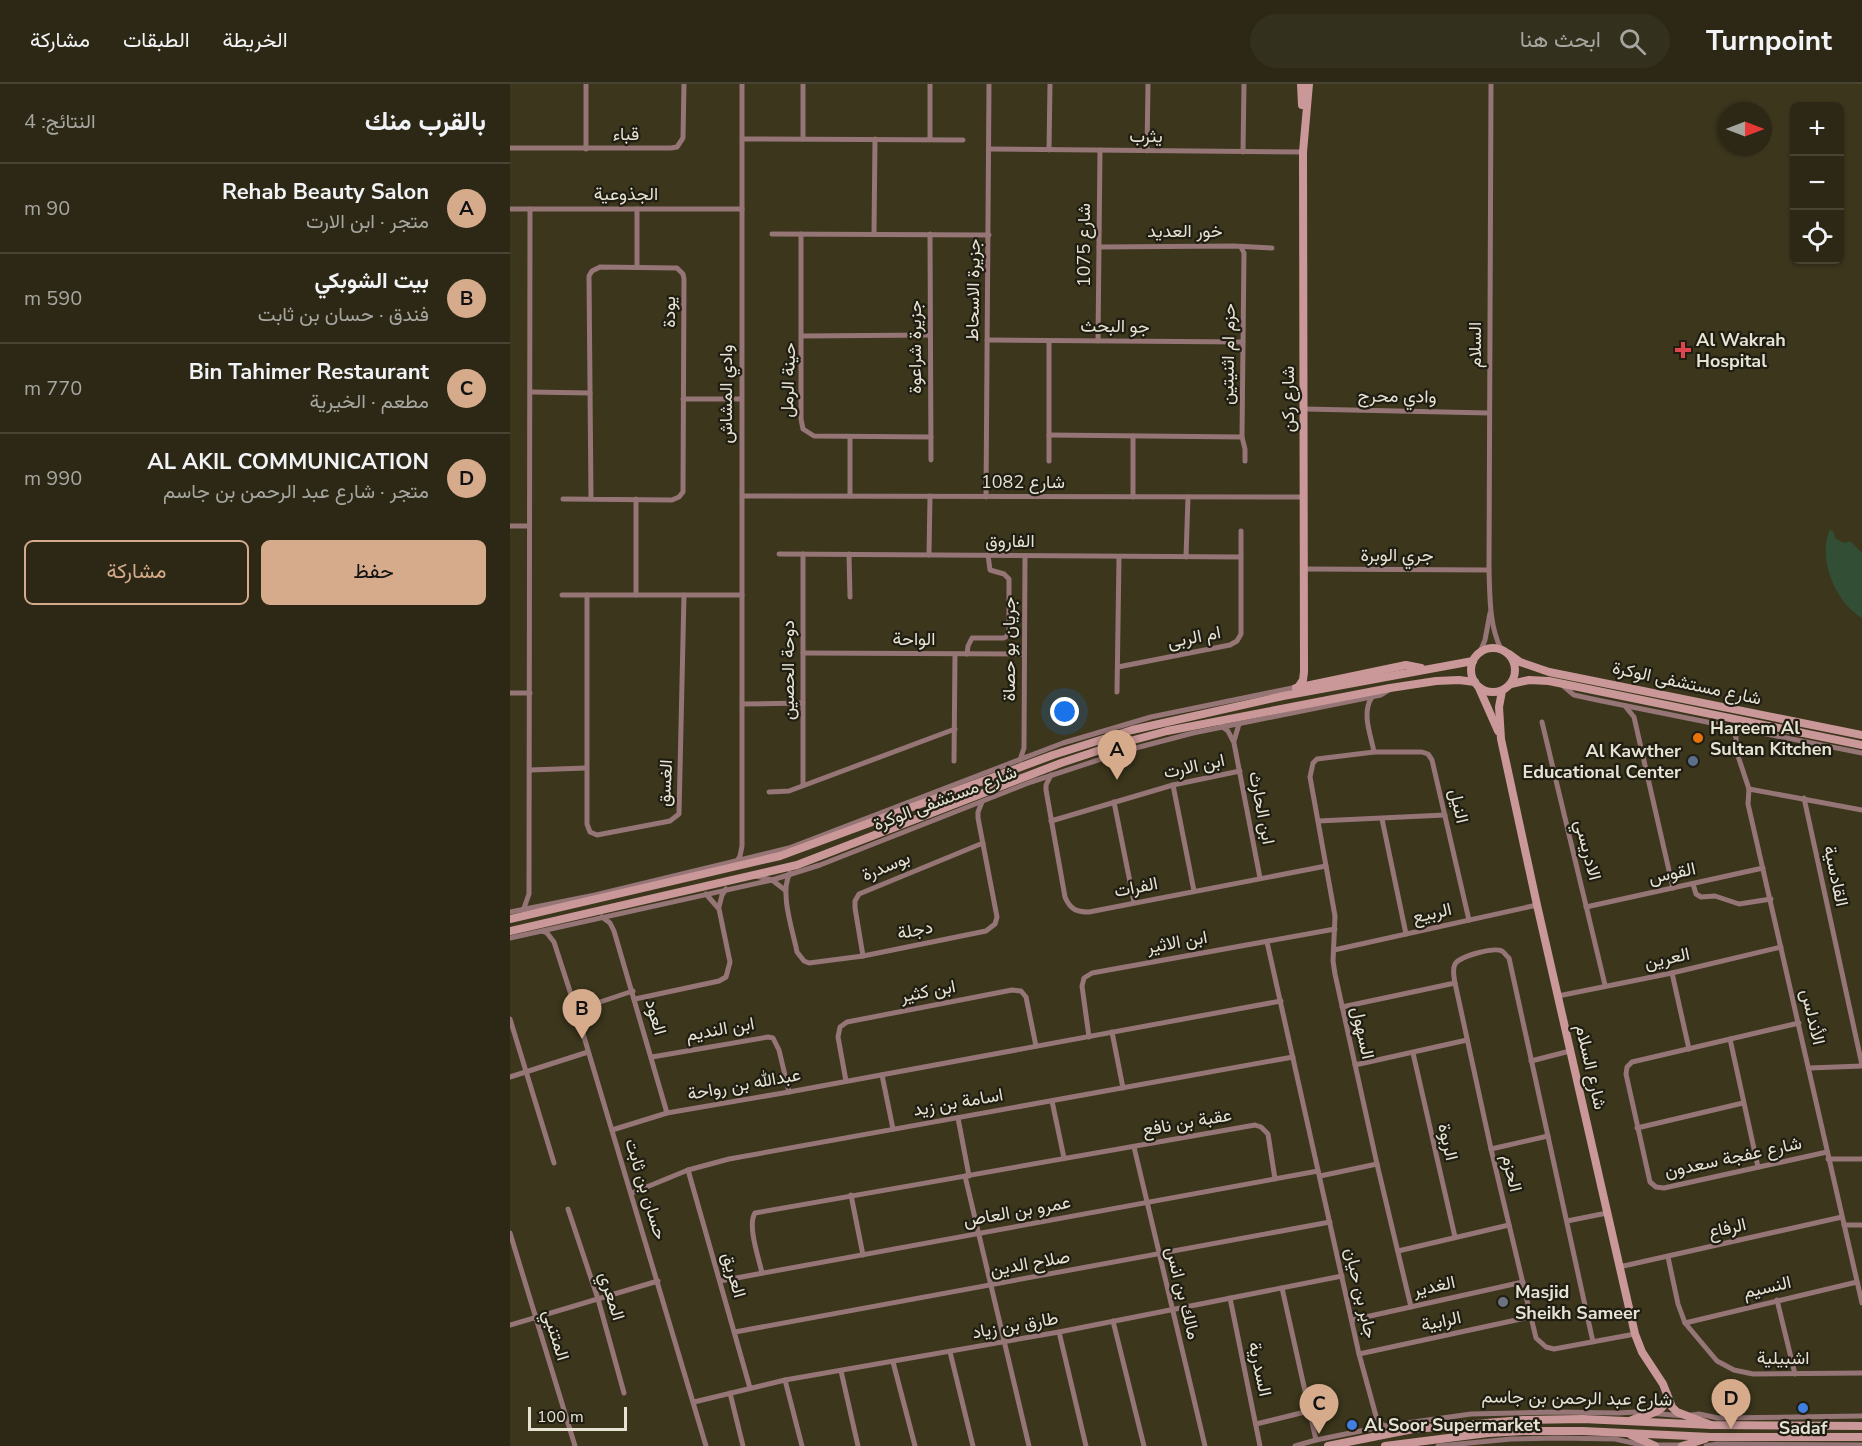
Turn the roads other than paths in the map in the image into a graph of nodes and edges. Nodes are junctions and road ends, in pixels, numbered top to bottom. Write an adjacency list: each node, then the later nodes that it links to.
1 (586, 84): 20 (street)
2 (684, 84): 20 (street, قباء)
3 (742, 84): 14 (street, وادي المشاش)
4 (803, 84): 15 (street)
5 (930, 84): 17 (street)
6 (988, 84): 21 (street, جزيرة الاسحاط)
7 (1050, 84): 22 (street)
8 (1148, 84): 24 (street)
9 (1244, 84): 25 (street)
10 (1301, 84): 13 (street, شارع ركن)
11 (1309, 84): 13 (street, شارع ركن)
12 (1491, 84): 53 (street, السلام)
13 (1304, 126): 26 (street, شارع ركن)
14 (742, 139): 15 (street); 32 (street, وادي المشاش)
15 (803, 139): 16 (street)
16 (875, 139): 17 (street); 35 (street)
17 (930, 139): 18 (street)
18 (963, 140)
19 (510, 148): 20 (street, قباء)
20 (586, 148)
21 (989, 149): 22 (street, يثرب); 37 (street, جزيرة الاسحاط)
22 (1049, 150): 23 (street, يثرب)
23 (1100, 150): 24 (street, يثرب); 28 (street, شارع 1075)
24 (1147, 151): 25 (street, يثرب)
25 (1243, 152): 26 (street, يثرب)
26 (1303, 152): 52 (street, شارع ركن)
27 (1092, 195): 28 (street)
28 (1100, 195): 38 (street, شارع 1075)
29 (510, 209): 30 (street, الجذوعية)
30 (530, 209): 31 (street, الجذوعية); 48 (street)
31 (637, 209): 32 (street, الجذوعية); 41 (street)
32 (742, 209): 51 (street, وادي المشاش)
33 (772, 234): 34 (street)
34 (801, 234): 35 (street); 43 (street)
35 (874, 234): 36 (street)
36 (930, 234): 37 (street); 42 (street, جزيرة شراعوة)
37 (989, 235): 44 (street, جزيرة الاسحاط)
38 (1099, 247): 39 (street, خور العديد); 46 (street, شارع 1075)
39 (1241, 247): 40 (street, خور العديد); 47 (street, حزم ام اثنيتين)
40 (1272, 248)
41 (637, 266): 49 (street, يودة); 50 (street, يودة)
42 (930, 335): 43 (street, حينة الرمل); 57 (street, جزيرة شراعوة)
43 (802, 336): 56 (street, حينة الرمل)
44 (987, 340): 45 (street, جو البحث); 65 (street, جزيرة الاسحاط)
45 (1049, 340): 46 (street, جو البحث); 54 (street)
46 (1098, 341): 47 (street, جو البحث)
47 (1243, 342): 58 (street, حزم ام اثنيتين)
48 (531, 392): 49 (street); 73 (street)
49 (590, 393): 70 (street, يودة)
50 (683, 399): 51 (street); 71 (street, يودة)
51 (741, 399): 62 (street, وادي المشاش)
52 (1305, 409): 53 (street, وادي محرج); 68 (street, شارع ركن)
53 (1490, 413): 85 (street, السلام)
54 (1049, 435): 55 (street); 60 (street)
55 (1133, 436): 58 (street); 66 (street)
56 (850, 437): 57 (street, حينة الرمل); 63 (street)
57 (931, 437): 59 (street, جزيرة شراعوة)
58 (1242, 437): 61 (street, حزم ام اثنيتين)
59 (931, 460)
60 (1048, 461)
61 (1245, 461)
62 (742, 496): 63 (street, شارع 1082); 89 (street, وادي المشاش)
63 (850, 496): 64 (street, شارع 1082)
64 (930, 496): 65 (street, شارع 1082); 78 (street)
65 (986, 496): 66 (street, شارع 1082)
66 (1132, 497): 67 (street, شارع 1082)
67 (1188, 497): 68 (street, شارع 1082); 82 (street)
68 (1304, 497): 84 (street, شارع ركن)
69 (563, 499): 70 (street, يودة)
70 (591, 499): 71 (street, يودة)
71 (636, 499): 87 (street)
72 (510, 526): 73 (street)
73 (530, 526): 113 (street)
74 (1241, 531): 83 (street, ام الربى)
75 (778, 554): 76 (street, الفاروق)
76 (803, 554): 77 (street, الفاروق); 95 (street, دوحة الحصين)
77 (849, 554): 78 (street, الفاروق); 91 (street)
78 (929, 555): 79 (street, الفاروق)
79 (988, 555): 80 (street, الفاروق); 97 (street)
80 (1025, 556): 81 (street, الفاروق); 98 (street, جريان بو حصاة)
81 (1119, 556): 82 (street, الفاروق); 101 (street)
82 (1186, 557): 83 (street, الفاروق)
83 (1241, 557): 101 (street, ام الربى)
84 (1304, 569): 85 (street, جري الوبرة); 103 (street, شارع ركن)
85 (1489, 570): 92 (street, السلام)
86 (587, 595): 87 (street); 90 (street); 147 (street, الغسق)
87 (636, 595): 88 (street)
88 (684, 595): 89 (street); 147 (street, الغسق)
89 (742, 595): 118 (street, وادي المشاش)
90 (562, 596)
91 (850, 597)
92 (1490, 606): 93 (street, السلام); 94 (street, السلام)
93 (1501, 649): 94 (street); 99 (street)
94 (1480, 652): 100 (street)
95 (803, 653): 96 (street, الواحة); 119 (street, دوحة الحصين)
96 (956, 654): 97 (street, الواحة); 132 (street)
97 (967, 654): 98 (street, الواحة)
98 (1024, 654): 136 (street, جريان بو حصاة)
99 (1509, 654): 106 (street); 122 (street, شارع مستشفى الوكرة)
100 (1473, 661): 102 (street, شارع مستشفى الوكرة); 107 (street)
101 (1118, 667): 111 (street)
102 (1425, 670): 104 (street, شارع مستشفى الوكرة); 114 (street, شارع مستشفى الوكرة)
103 (1304, 672): 104 (street); 108 (street, شارع ركن)
104 (1315, 683): 108 (street, شارع مستشفى الوكرة)
105 (1560, 683): 106 (street, شارع مستشفى الوكرة); 120 (street, شارع مستشفى الوكرة); 129 (street, شارع مستشفى الوكرة)
106 (1511, 684): 110 (street)
107 (1477, 685): 109 (street, شارع مستشفى الوكرة); 110 (street); 135 (street, شارع السلام)
108 (1299, 687): 114 (street, شارع مستشفى الوكرة); 139 (street, شارع مستشفى الوكرة)
109 (1390, 688): 115 (street, شارع مستشفى الوكرة); 125 (street, شارع مستشفى الوكرة)
110 (1502, 691): 135 (street, شارع السلام)
111 (1117, 692)
112 (510, 693): 113 (street)
113 (530, 693): 148 (street)
114 (1283, 696): 142 (street, شارع مستشفى الوكرة)
115 (1372, 697): 116 (street, شارع مستشفى الوكرة); 123 (street)
116 (1354, 701): 123 (street); 126 (street, شارع مستشفى الوكرة)
117 (1733, 701): 122 (street)
118 (742, 704): 119 (street); 168 (street, وادي المشاش)
119 (803, 704): 152 (street, دوحة الحصين)
120 (1625, 706): 121 (street, شارع مستشفى الوكرة); 127 (street)
121 (1650, 710): 127 (street); 128 (street, شارع مستشفى الوكرة)
122 (1746, 712): 133 (street, شارع مستشفى الوكرة)
123 (1366, 713): 140 (street)
124 (1542, 722): 191 (street, الادريسي)
125 (1211, 723): 130 (street); 145 (street, شارع مستشفى الوكرة)
126 (1239, 724): 130 (street, شارع مستشفى الوكرة); 137 (street, ابن الحارث)
127 (1635, 724): 181 (street)
128 (1723, 725): 131 (street, شارع مستشفى الوكرة); 134 (street)
129 (1766, 725): 131 (street); 138 (street, شارع مستشفى الوكرة)
130 (1223, 727): 137 (street, ابن الحارث); 150 (street, شارع مستشفى الوكرة)
131 (1746, 728): 134 (street); 141 (street, شارع مستشفى الوكرة)
132 (955, 729): 144 (street); 152 (street)
133 (1862, 735)
134 (1736, 737): 154 (street, الأندلس)
135 (1501, 739): 190 (street, شارع السلام)
136 (1024, 742): 139 (street); 143 (street, جريان بو حصاة)
137 (1234, 743): 149 (street, ابن الحارث)
138 (1862, 746)
139 (1037, 752): 142 (street); 143 (street, شارع مستشفى الوكرة)
140 (1374, 753): 146 (street, النيل); 162 (street, النيل)
141 (1862, 753)
142 (1053, 755): 170 (street, شارع مستشفى الوكرة)
143 (1020, 760): 169 (street, شارع مستشفى الوكرة)
144 (954, 761)
145 (1061, 763): 150 (street, الفرات); 172 (street, شارع مستشفى الوكرة)
146 (1313, 763): 166 (street, السهول)
147 (586, 768): 148 (street)
148 (530, 770): 185 (street)
149 (1240, 771): 153 (street, ابن الارت); 178 (street, ابن الحارث)
150 (1051, 775): 151 (street, شارع مستشفى الوكرة); 155 (street, الفرات)
151 (1031, 782): 155 (street); 158 (street, شارع مستشفى الوكرة)
152 (803, 785): 156 (street)
153 (1173, 785): 159 (street, ابن الارت); 184 (street)
154 (1749, 789): 157 (street); 174 (street, الأندلس)
155 (1046, 790): 165 (street, الفرات)
156 (769, 792)
157 (1804, 798): 161 (street); 235 (street, القادسية)
158 (982, 802): 160 (street, شارع مستشفى الوكرة); 163 (street, دجلة)
159 (1114, 802): 165 (street, ابن الارت); 188 (street)
160 (963, 809): 163 (street); 176 (street, شارع مستشفى الوكرة)
161 (1862, 810)
162 (1445, 815): 164 (street); 198 (street, النيل)
163 (978, 818): 167 (street, دجلة)
164 (1382, 819): 166 (street); 204 (street)
165 (1051, 821): 188 (street, الفرات)
166 (1318, 821): 173 (street, السهول)
167 (983, 843): 210 (street, بوسدرة); 210 (street, دجلة)
168 (742, 846): 169 (street); 171 (street, وادي المشاش)
169 (754, 857): 170 (street); 171 (street, شارع مستشفى الوكرة)
170 (766, 860): 175 (street, شارع مستشفى الوكرة)
171 (737, 861): 175 (street); 189 (street, شارع مستشفى الوكرة)
172 (797, 865): 176 (street, دجلة); 177 (street, شارع مستشفى الوكرة)
173 (1326, 866): 178 (street, الفرات); 200 (street, السهول)
174 (1763, 868): 180 (street, القوس); 187 (street, الأندلس)
175 (723, 870): 195 (street, شارع مستشفى الوكرة)
176 (790, 874): 179 (street, شارع مستشفى الوكرة); 183 (street, دجلة)
177 (756, 876): 179 (street); 197 (street, شارع مستشفى الوكرة)
178 (1260, 878): 184 (street, الفرات)
179 (772, 880): 182 (street, شارع مستشفى الوكرة); 183 (street)
180 (1693, 884): 181 (street, القوس); 187 (street)
181 (1673, 888): 191 (street, القوس)
182 (726, 889): 186 (street, شارع مستشفى الوكرة); 193 (street)
183 (785, 890): 210 (street, دجلة)
184 (1194, 891): 188 (street, الفرات)
185 (529, 894): 189 (street); 192 (street)
186 (706, 894): 193 (street); 194 (street, شارع مستشفى الوكرة)
187 (1771, 899): 208 (street, الأندلس)
188 (1134, 902)
189 (541, 905): 192 (street, شارع مستشفى الوكرة)
190 (1537, 905): 198 (street, الربيع); 215 (street, شارع السلام)
191 (1586, 907): 213 (street, الادريسي)
192 (523, 909): 195 (street)
193 (718, 909): 216 (street)
194 (620, 914): 196 (street, شارع مستشفى الوكرة); 203 (street)
195 (511, 916)
196 (602, 917): 199 (street, شارع مستشفى الوكرة); 203 (street, العود)
197 (571, 918): 199 (street); 201 (street, شارع مستشفى الوكرة)
198 (1469, 920): 204 (street, الربيع)
199 (560, 927): 202 (street, شارع مستشفى الوكرة); 206 (street)
200 (1335, 929): 207 (street, ابن الاثير); 209 (street, السهول)
201 (510, 931)
202 (542, 931): 205 (street, شارع مستشفى الوكرة); 206 (street, حسان بن ثابت)
203 (615, 931): 214 (street, العود)
204 (1406, 934): 209 (street, الربيع)
205 (510, 938)
206 (554, 942): 219 (street, حسان بن ثابت)
207 (1268, 942): 217 (street, جابر بن حيان); 223 (street, ابن الاثير)
208 (1781, 947): 211 (street, العرين); 221 (street, الأندلس)
209 (1334, 950): 218 (street, السهول)
210 (863, 956)
211 (1672, 973): 213 (street, العرين); 227 (street)
212 (1455, 983): 218 (street); 225 (street, الحزم); 233 (street, الحزم)
213 (1605, 985): 215 (street, العرين)
214 (633, 992): 216 (street, العود); 219 (street)
215 (1558, 996): 228 (street, شارع السلام)
216 (635, 999): 231 (street, العود)
217 (1281, 1001): 222 (street, عبدالله بن رواحة); 232 (street, جابر بن حيان)
218 (1342, 1007): 234 (street, السهول)
219 (576, 1010): 229 (street, حسان بن ثابت)
220 (510, 1019): 237 (street)
221 (1799, 1023): 224 (street, شارع عفجة سعدون); 236 (street, الأندلس)
222 (1112, 1032): 223 (street, عبدالله بن رواحة); 241 (street)
223 (1089, 1037): 226 (street, عبدالله بن رواحة)
224 (1730, 1039): 227 (street, شارع عفجة سعدون); 244 (street)
225 (1467, 1040): 230 (street); 252 (street, الحزم)
226 (1036, 1046): 238 (street, عبدالله بن رواحة); 240 (street, ابن كثير)
227 (1689, 1048): 247 (street, شارع عفجة سعدون)
228 (1570, 1051): 233 (street); 268 (street, شارع السلام)
229 (588, 1052): 237 (street); 249 (street, حسان بن ثابت)
230 (1413, 1053): 234 (street); 277 (street, الربوة)
231 (652, 1057): 242 (street, ابن النديم); 245 (street, العود)
232 (1293, 1057): 241 (street, اسامة بن زيد); 261 (street, جابر بن حيان)
233 (1531, 1061): 250 (street)
234 (1355, 1065): 258 (street, السهول)
235 (1862, 1066): 236 (street)
236 (1809, 1068): 253 (street, الأندلس)
237 (526, 1073): 239 (street); 257 (street)
238 (882, 1075): 240 (street, عبدالله بن رواحة); 248 (street)
239 (510, 1077)
240 (846, 1081): 242 (street, عبدالله بن رواحة)
241 (1123, 1088): 243 (street, اسامة بن زيد)
242 (789, 1092): 245 (street, عبدالله بن رواحة)
243 (1052, 1101): 246 (street, اسامة بن زيد); 254 (street)
244 (1743, 1103): 247 (street); 259 (street)
245 (667, 1113): 249 (street, عبدالله بن رواحة)
246 (958, 1118): 248 (street, اسامة بن زيد); 262 (street)
247 (1637, 1128): 259 (street, شارع عفجة سعدون)
248 (893, 1129): 260 (street, اسامة بن زيد)
249 (612, 1130): 264 (street, حسان بن ثابت)
250 (1548, 1136): 252 (street); 270 (street)
251 (1134, 1147): 254 (street, عقبة بن نافع); 263 (street, عقبة بن نافع); 266 (street, مالك بن انس)
252 (1491, 1149): 272 (street, الحزم)
253 (1827, 1152): 256 (street, الأندلس); 259 (street, شارع عفجة سعدون)
254 (1064, 1158): 262 (street, عقبة بن نافع)
255 (1862, 1159): 256 (street)
256 (1828, 1160): 269 (street, الأندلس)
257 (554, 1163)
258 (1377, 1164): 261 (street); 278 (street, السهول)
259 (1758, 1167)
260 (688, 1170): 264 (street, اسامة بن زيد); 286 (street, العريق)
261 (1319, 1174): 263 (street, عمرو بن العاص); 271 (street, جابر بن حيان)
262 (967, 1176): 265 (street, عقبة بن نافع); 276 (street)
263 (1275, 1179): 266 (street, عمرو بن العاص)
264 (632, 1193): 285 (street, حسان بن ثابت)
265 (851, 1195): 280 (street); 283 (street, عقبة بن نافع)
266 (1146, 1203): 276 (street, عمرو بن العاص); 279 (street, مالك بن انس)
267 (568, 1209): 293 (street, المعري)
268 (1607, 1213): 270 (street); 282 (street, شارع السلام)
269 (1842, 1217): 273 (street, الأندلس); 281 (street, الرفاع)
270 (1567, 1221): 308 (street)
271 (1330, 1222): 279 (street, صلاح الدين); 284 (street, جابر بن حيان)
272 (1509, 1225): 277 (street); 287 (street, الحزم)
273 (1844, 1225): 274 (street); 288 (street, الأندلس)
274 (1862, 1225)
275 (510, 1233): 299 (street, المتنبي)
276 (978, 1234): 280 (street, عمرو بن العاص); 289 (street)
277 (1455, 1237): 278 (street)
278 (1398, 1251): 296 (street, السهول)
279 (1158, 1254): 289 (street, صلاح الدين); 297 (street, مالك بن انس)
280 (863, 1255): 283 (street, عمرو بن العاص)
281 (1668, 1257): 282 (street, الرفاع); 302 (street, اشبيلية)
282 (1619, 1268): 306 (street, شارع السلام)
283 (762, 1273): 286 (street, عمرو بن العاص)
284 (1342, 1276): 290 (street, طارق بن زياد); 300 (street, جابر بن حيان)
285 (658, 1281): 293 (street); 320 (street, حسان بن ثابت)
286 (720, 1281): 304 (street, العريق)
287 (1523, 1282): 296 (street, الغدير); 298 (street, الحزم)
288 (1857, 1282): 291 (street, الأندلس); 294 (street, النسيم)
289 (990, 1285): 304 (street, صلاح الدين); 307 (street)
290 (1282, 1288): 292 (street, طارق بن زياد); 321 (street)
291 (1861, 1290): 295 (street, الأندلس)
292 (1230, 1298): 297 (street, طارق بن زياد); 327 (street, السدرية)
293 (598, 1299): 299 (street); 317 (street, المعري)
294 (1777, 1300): 302 (street, النسيم); 314 (street)
295 (1862, 1303)
296 (1411, 1307): 300 (street, الغدير)
297 (1172, 1310): 301 (street, طارق بن زياد); 353 (street, مالك بن انس)
298 (1530, 1317): 308 (street, الحزم); 310 (street, الرابية)
299 (536, 1318): 303 (street); 343 (street, المتنبي)
300 (1352, 1320): 310 (street, جابر بن حيان)
301 (1113, 1322): 305 (street, طارق بن زياد); 352 (street)
302 (1685, 1323): 314 (street, اشبيلية)
303 (510, 1325)
304 (735, 1332): 316 (street, العريق)
305 (1059, 1332): 307 (street, طارق بن زياد); 351 (street)
306 (1635, 1334): 308 (street, الحزم); 319 (street, شارع السلام)
307 (1003, 1342): 309 (street, طارق بن زياد); 350 (street)
308 (1593, 1342)
309 (950, 1352): 311 (street, طارق بن زياد); 349 (street)
310 (1359, 1354): 323 (street, جابر بن حيان)
311 (892, 1362): 312 (street, طارق بن زياد); 348 (street)
312 (841, 1371): 315 (street, طارق بن زياد); 347 (street)
313 (1862, 1373): 314 (street, اشبيلية)
314 (1795, 1374)
315 (785, 1380): 316 (street, طارق بن زياد); 346 (street)
316 (750, 1388): 318 (street, طارق بن زياد)
317 (624, 1393)
318 (730, 1393): 320 (street, طارق بن زياد); 345 (street)
319 (1667, 1394): 322 (street); 324 (street, شارع السلام)
320 (694, 1402): 344 (street, حسان بن ثابت)
321 (1309, 1411): 327 (street); 338 (street)
322 (1653, 1414): 324 (street, شارع عبد الرحمن بن جاسم); 326 (street); 328 (street, شارع عبد الرحمن بن جاسم)
323 (1376, 1416): 330 (street, جابر بن حيان); 333 (street)
324 (1685, 1416): 325 (street, شارع عبد الرحمن بن جاسم); 329 (street)
325 (1862, 1416)
326 (1628, 1422): 329 (street, شارع عبد الرحمن بن جاسم); 332 (street, شارع عبد الرحمن بن جاسم)
327 (1256, 1424): 354 (street, السدرية)
328 (1400, 1424): 330 (street, شارع عبد الرحمن بن جاسم); 332 (street)
329 (1711, 1425): 331 (street, شارع عبد الرحمن بن جاسم)
330 (1385, 1426): 333 (street, شارع عبد الرحمن بن جاسم)
331 (1862, 1426)
332 (1413, 1429): 356 (street, شارع عبد الرحمن بن جاسم)
333 (1367, 1430): 338 (street, شارع عبد الرحمن بن جاسم)
334 (1625, 1433): 335 (street, شارع عبد الرحمن بن جاسم); 340 (street, شارع عبد الرحمن بن جاسم); 341 (street)
335 (1711, 1437): 336 (street, شارع عبد الرحمن بن جاسم); 361 (street)
336 (1862, 1437)
337 (1511, 1439): 339 (street); 341 (street); 360 (street)
338 (1316, 1440): 355 (street, شارع عبد الرحمن بن جاسم)
339 (1489, 1441): 358 (street); 359 (street)
340 (1408, 1444): 357 (street, شارع عبد الرحمن بن جاسم)
341 (1653, 1445): 361 (street)
342 (1862, 1445): 362 (street)
343 (575, 1446)
344 (706, 1446)
345 (743, 1446)
346 (802, 1446)
347 (858, 1446)
348 (915, 1446)
349 (973, 1446)
350 (1029, 1446)
351 (1086, 1446)
352 (1144, 1446)
353 (1205, 1446)
354 (1260, 1446)
355 (1295, 1446)
356 (1328, 1446)
357 (1385, 1446)
358 (1438, 1446)
359 (1497, 1446)
360 (1503, 1446)
361 (1686, 1446)
362 (1706, 1446)

